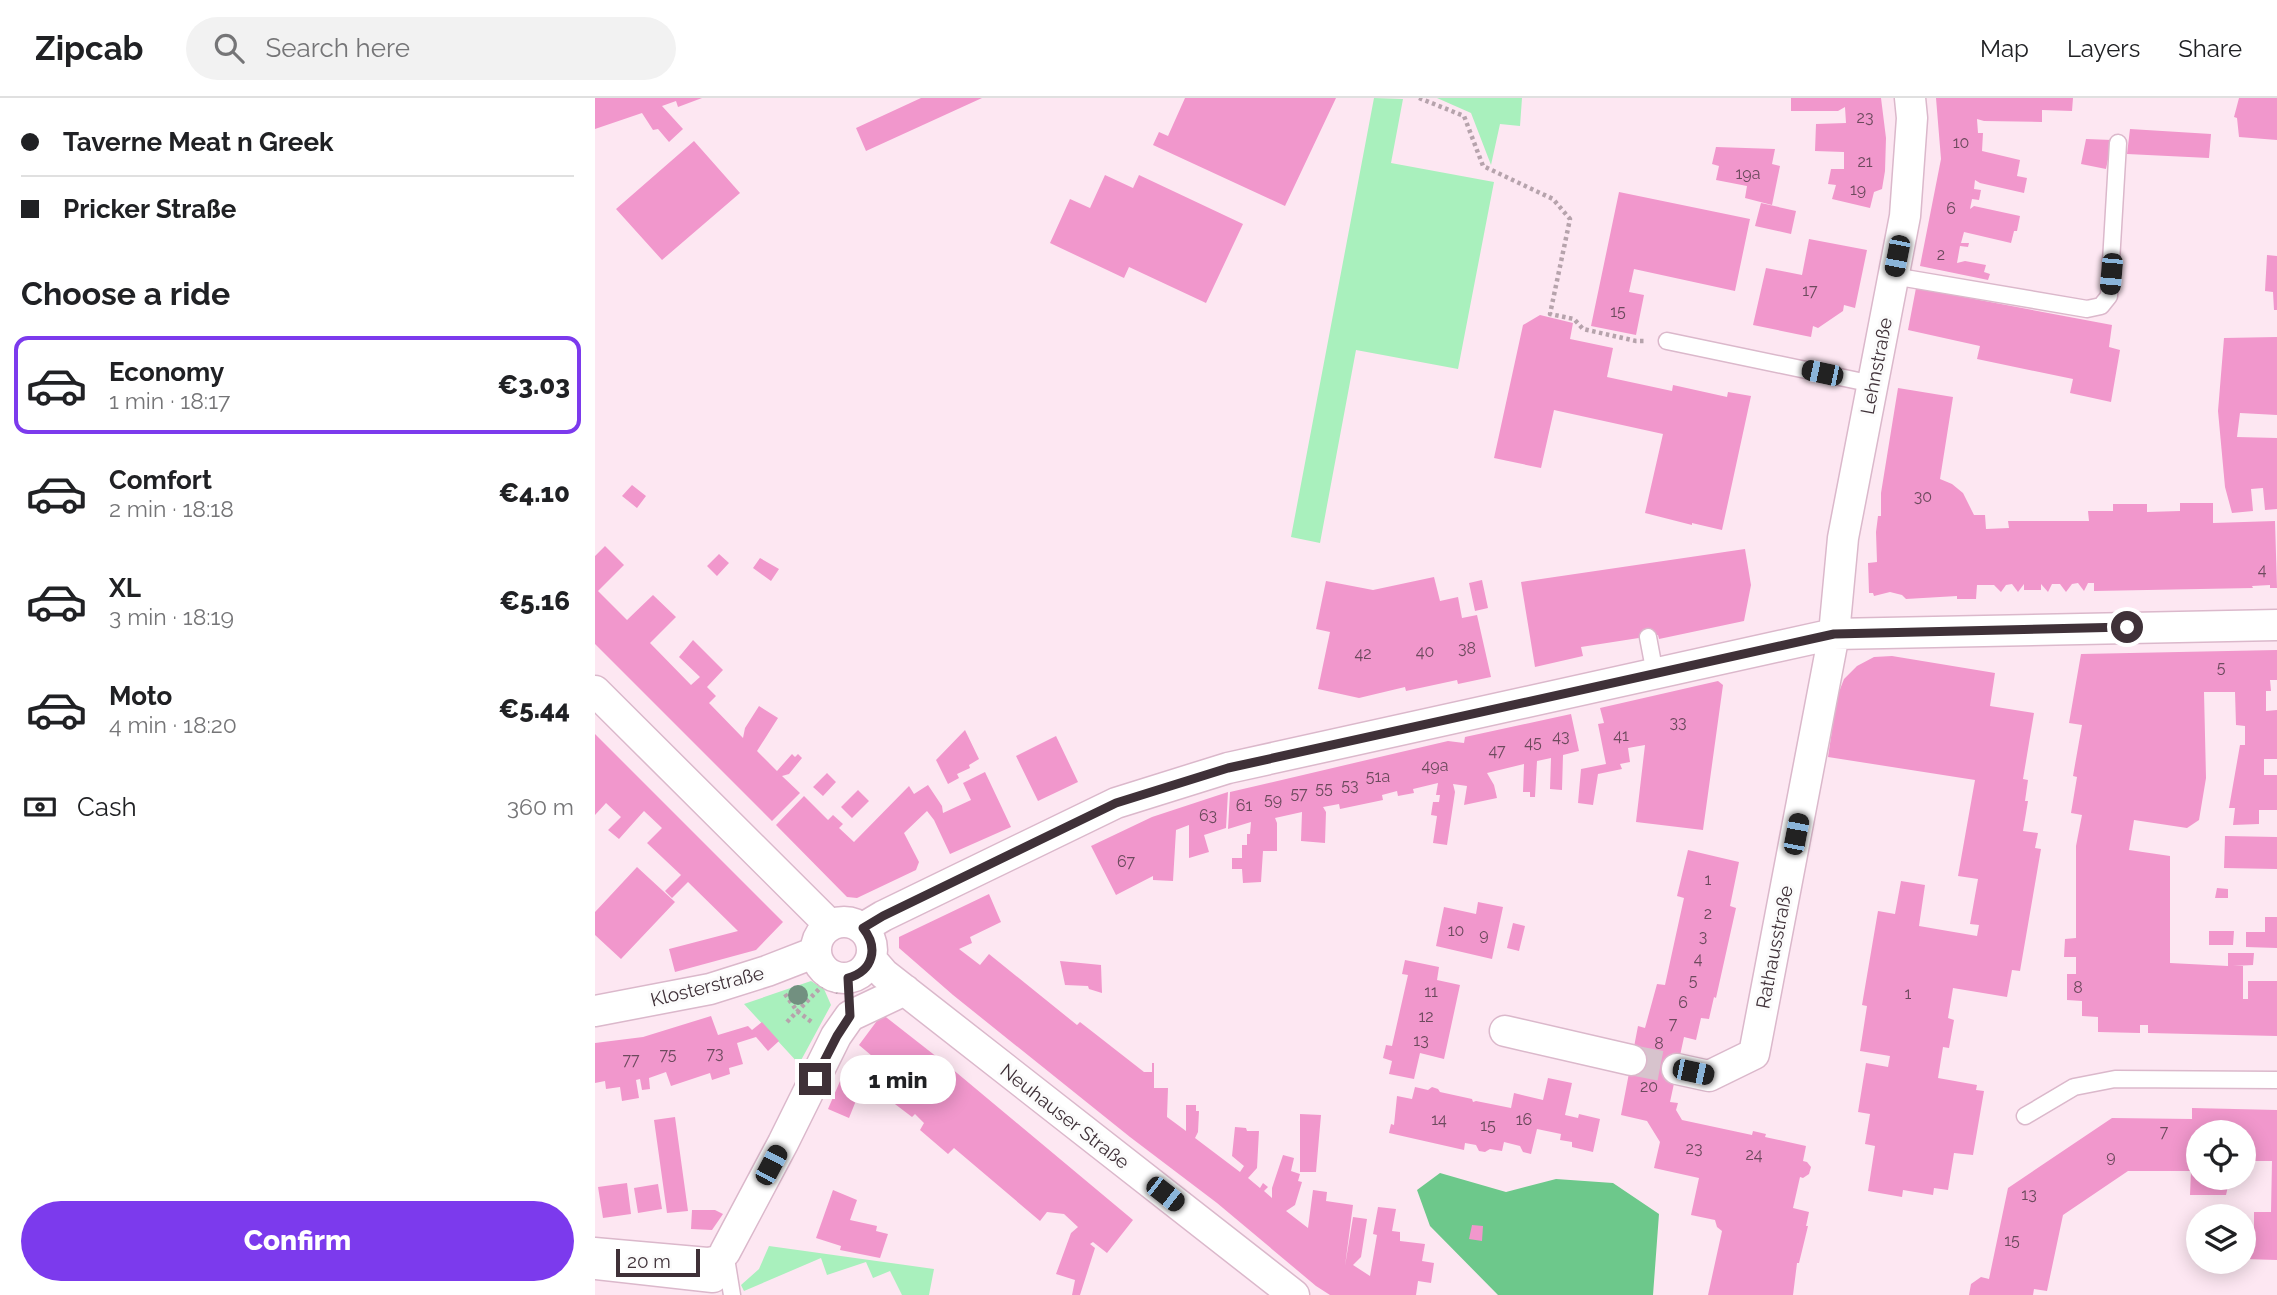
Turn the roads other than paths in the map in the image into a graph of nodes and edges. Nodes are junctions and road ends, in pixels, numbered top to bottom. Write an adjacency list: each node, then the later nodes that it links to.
1 (1910, 98): 3 (street, Lehnstraße)
2 (2118, 143): 3 (lane)
3 (1893, 276): 5 (street, Lehnstraße)
4 (1667, 341): 5 (lane)
5 (1873, 384): 7 (street, Lehnstraße)
6 (2277, 625): 7 (street)
7 (1834, 634): 9 (street); 21 (street, Rathausstraße)
8 (1648, 637): 9 (lane)
9 (1655, 674): 12 (street)
10 (595, 691): 11 (street)
11 (830, 925): 12 (street); 13 (street)
12 (863, 928): 14 (street)
13 (816, 952): 15 (street); 17 (street, Klosterstraße)
14 (871, 959): 15 (street); 16 (street, Neuhauser Straße)
15 (836, 981): 18 (street)
16 (905, 990): 18 (street); 27 (street, Neuhauser Straße)
17 (595, 1011)
18 (850, 1016): 26 (street)
19 (1506, 1031): 20 (street)
20 (1631, 1060)
21 (1677, 1069)
22 (2277, 1080): 23 (lane)
23 (2025, 1116)
24 (595, 1246): 26 (lane)
25 (595, 1264): 26 (street)
26 (718, 1280)
27 (1294, 1295)

